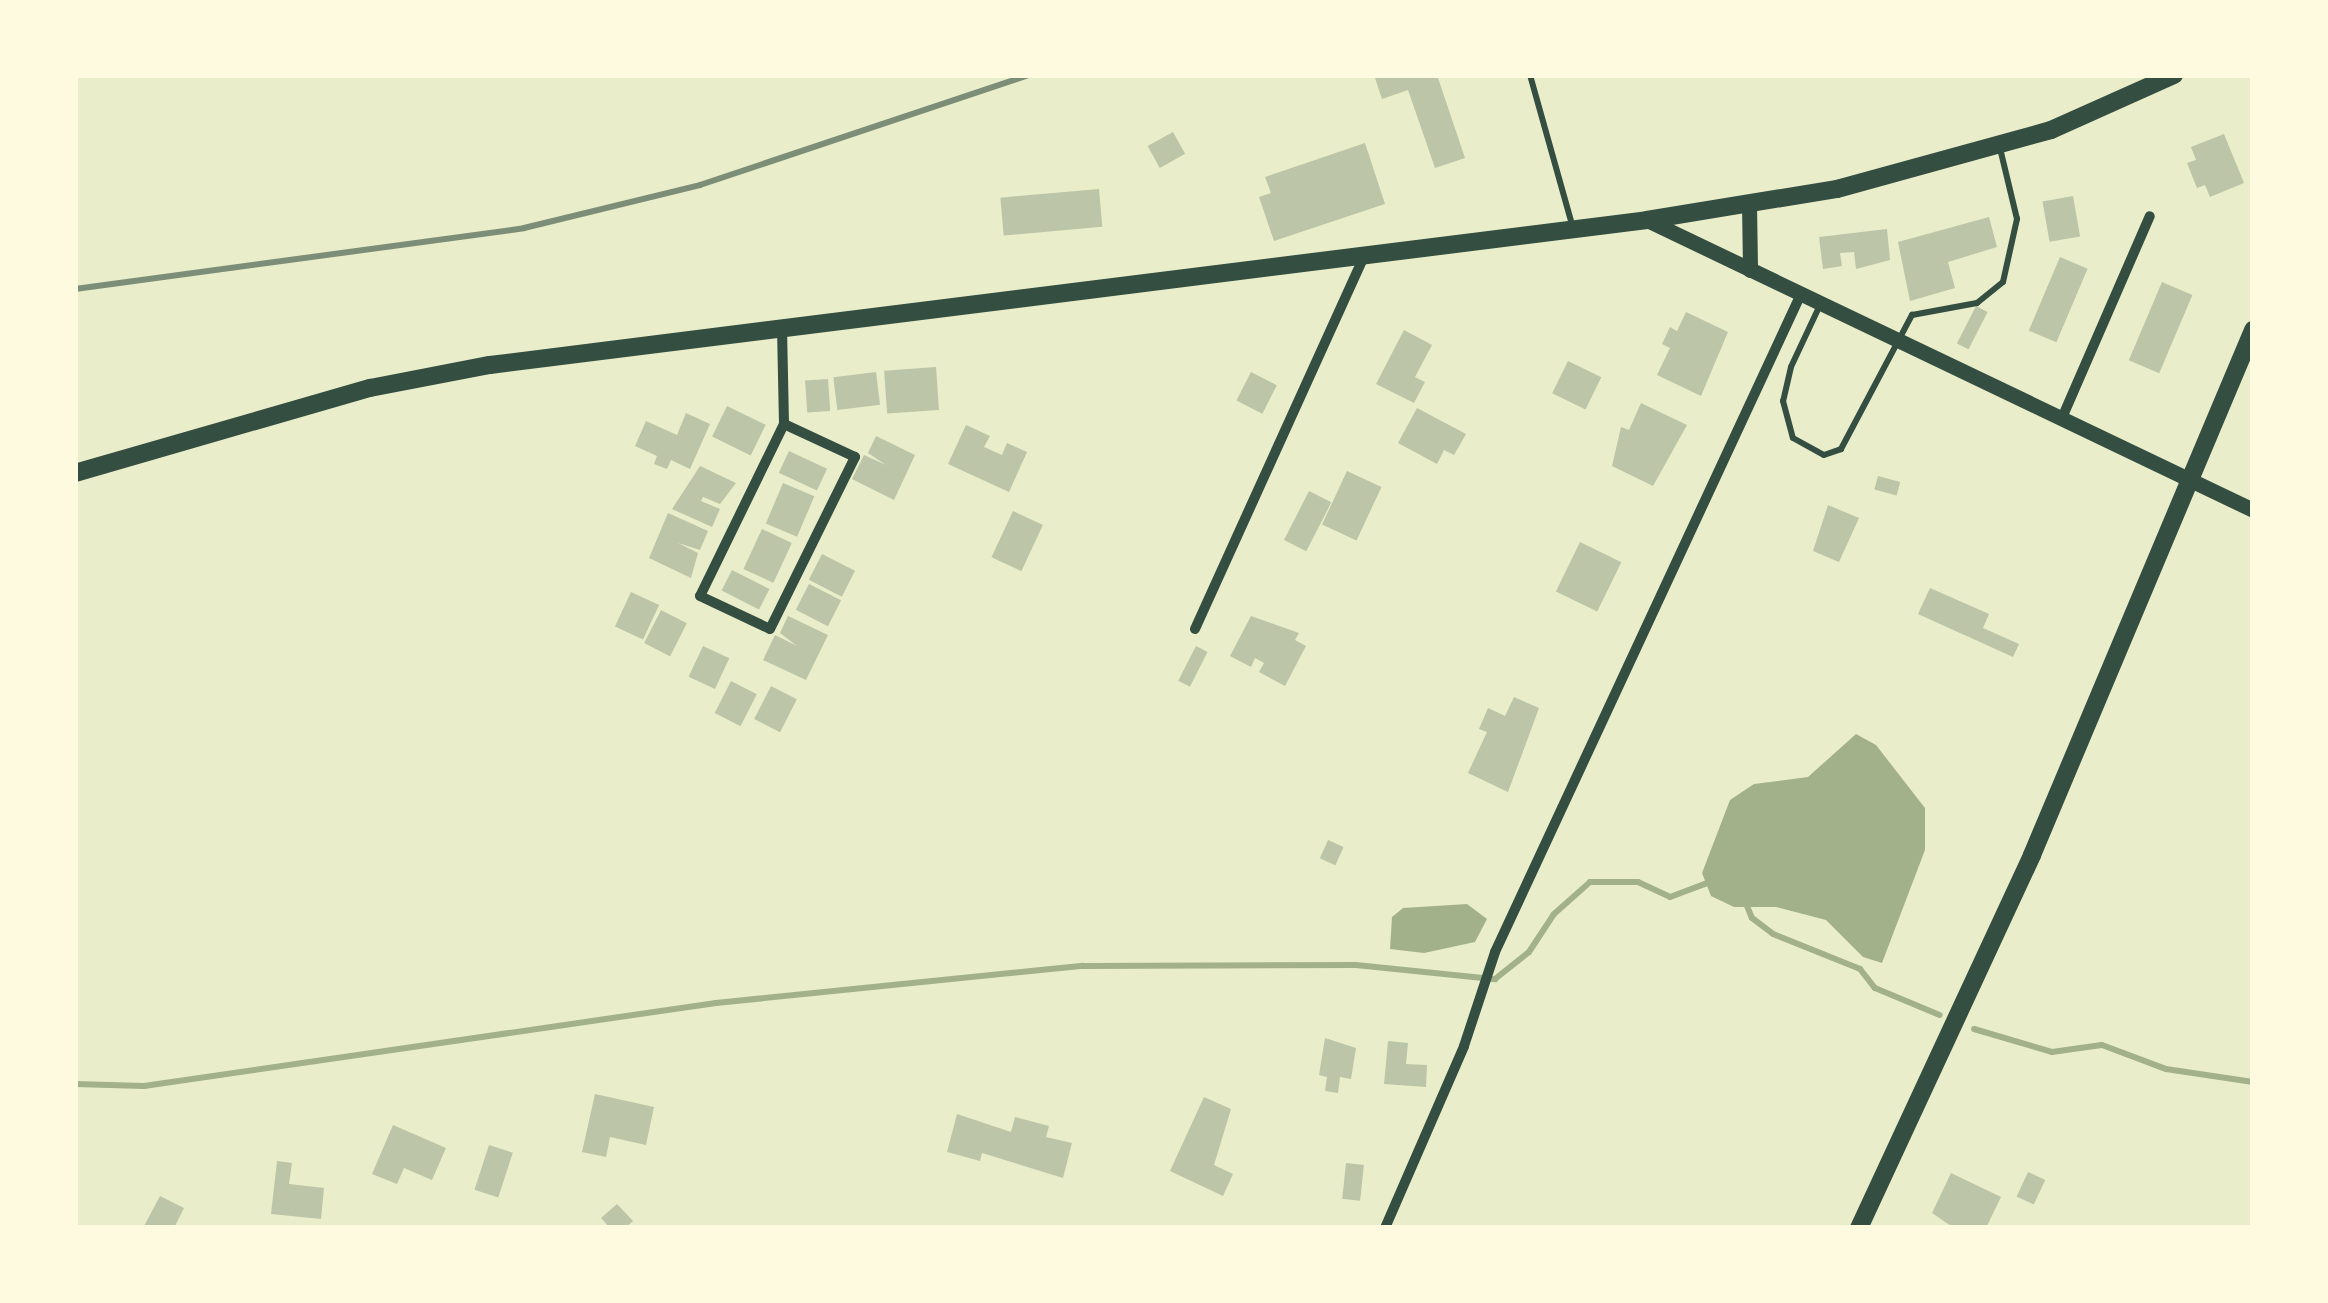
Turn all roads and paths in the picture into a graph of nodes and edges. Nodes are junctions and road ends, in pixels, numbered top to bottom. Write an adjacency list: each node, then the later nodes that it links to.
1 (1530, 75): 7 (lane)
2 (2174, 75): 3 (main road)
3 (2000, 148): 4 (main road); 14 (lane)
4 (1749, 204): 6 (main road); 9 (street)
5 (2150, 216): 15 (street)
6 (1647, 220): 7 (main road); 9 (street)
7 (1574, 230): 8 (main road)
8 (1364, 256): 12 (main road); 20 (street)
9 (1750, 270): 10 (street)
10 (1801, 294): 11 (street); 21 (street)
11 (1820, 304): 14 (street); 14 (lane)
12 (782, 328): 16 (street); 17 (main road)
13 (2253, 330): 18 (main road)
14 (1894, 339): 15 (street)
15 (2062, 418): 18 (street)
16 (784, 424): 16 (street)
17 (75, 473)
18 (2190, 481): 19 (street); 22 (main road)
19 (2253, 510)
20 (1195, 629)
21 (1384, 1228)
22 (1858, 1228)

